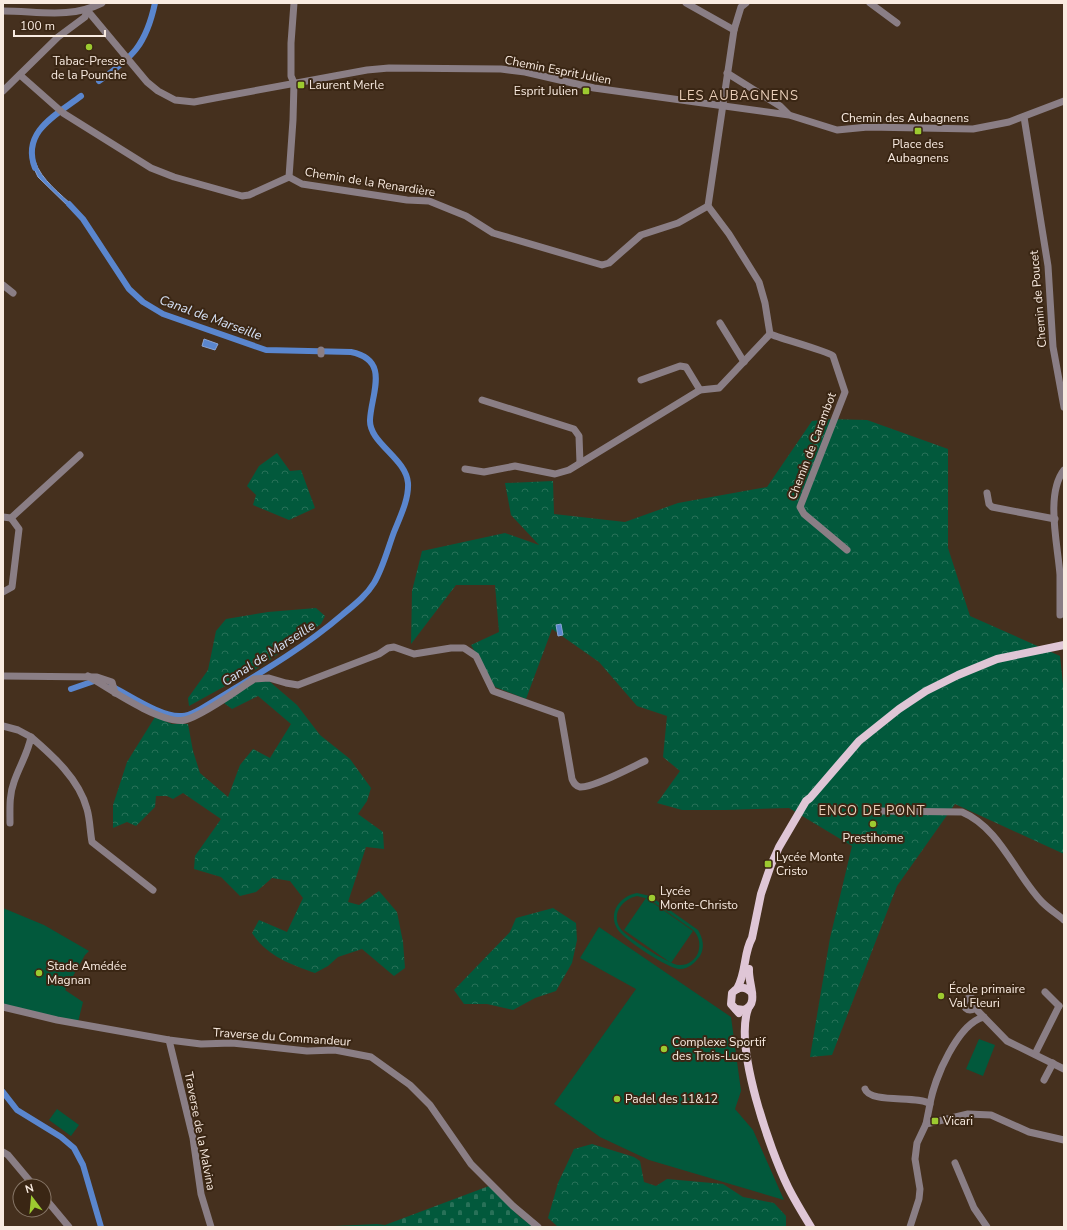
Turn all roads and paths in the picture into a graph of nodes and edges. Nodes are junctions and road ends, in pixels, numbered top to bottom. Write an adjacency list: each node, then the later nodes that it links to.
1 (102, 3): 6 (street)
2 (294, 3): 12 (street)
3 (686, 3): 9 (street)
4 (746, 3): 9 (street)
5 (870, 3): 8 (street)
6 (87, 10): 7 (street); 11 (street); 12 (street, Chemin Esprit Julien)
7 (3, 11)
8 (897, 23)
9 (734, 30): 10 (street)
10 (728, 73): 15 (street); 16 (street)
11 (20, 75): 13 (street); 18 (street)
12 (294, 83): 15 (street, Chemin Esprit Julien); 18 (street)
13 (3, 91)
14 (1064, 101): 17 (street, Chemin des Aubagnens)
15 (722, 105): 16 (street, Chemin des Aubagnens); 19 (street)
16 (789, 115): 17 (street, Chemin des Aubagnens)
17 (1024, 117): 28 (street, Chemin de Poucet)
18 (289, 177): 19 (street, Chemin de la Renardière)
19 (708, 206): 23 (street)
20 (3, 285): 21 (street)
21 (13, 294)
22 (720, 323): 24 (street)
23 (770, 334): 24 (street); 37 (street, Chemin de Carambot)
24 (744, 362): 26 (street)
25 (641, 380): 26 (street)
26 (700, 390): 30 (street)
27 (482, 400): 30 (street)
28 (1064, 407)
29 (80, 455): 35 (street)
30 (580, 463): 31 (street)
31 (465, 469)
32 (1064, 470): 36 (street)
33 (987, 493): 36 (street)
34 (3, 516): 35 (street)
35 (12, 518): 38 (street)
36 (1055, 519): 39 (street)
37 (847, 550)
38 (3, 592)
39 (1060, 615)
40 (1064, 644): 49 (main road)
41 (3, 676): 44 (street)
42 (3, 726): 43 (street)
43 (31, 737): 46 (street); 47 (street)
44 (645, 762)
45 (879, 811): 48 (street)
46 (10, 823)
47 (153, 890)
48 (1064, 920)
49 (752, 938): 50 (main road); 52 (main road)
50 (737, 989): 52 (main road); 56 (main road)
51 (1045, 992): 53 (street)
52 (752, 993): 57 (main road)
53 (1061, 1005): 61 (street)
54 (3, 1007): 60 (street, Traverse du Commandeur)
55 (975, 1008): 58 (street)
56 (736, 1009): 57 (main road); 59 (main road)
57 (748, 1009): 59 (main road)
58 (984, 1017): 61 (street); 66 (street)
59 (744, 1029): 76 (main road)
60 (169, 1040): 74 (street, Traverse de la Malvina); 75 (street, Traverse du Commandeur)
61 (1035, 1054): 62 (street)
62 (1053, 1064): 63 (street); 64 (street)
63 (1064, 1069)
64 (1044, 1080)
65 (865, 1089): 66 (street)
66 (930, 1104): 67 (street)
67 (926, 1124): 68 (street); 77 (street)
68 (1064, 1140)
69 (3, 1152): 71 (street)
70 (955, 1163): 78 (street)
71 (28, 1178)
72 (52, 1207): 73 (street)
73 (69, 1227)
74 (211, 1227)
75 (538, 1227)
76 (811, 1227)
77 (910, 1227)
78 (987, 1227)

